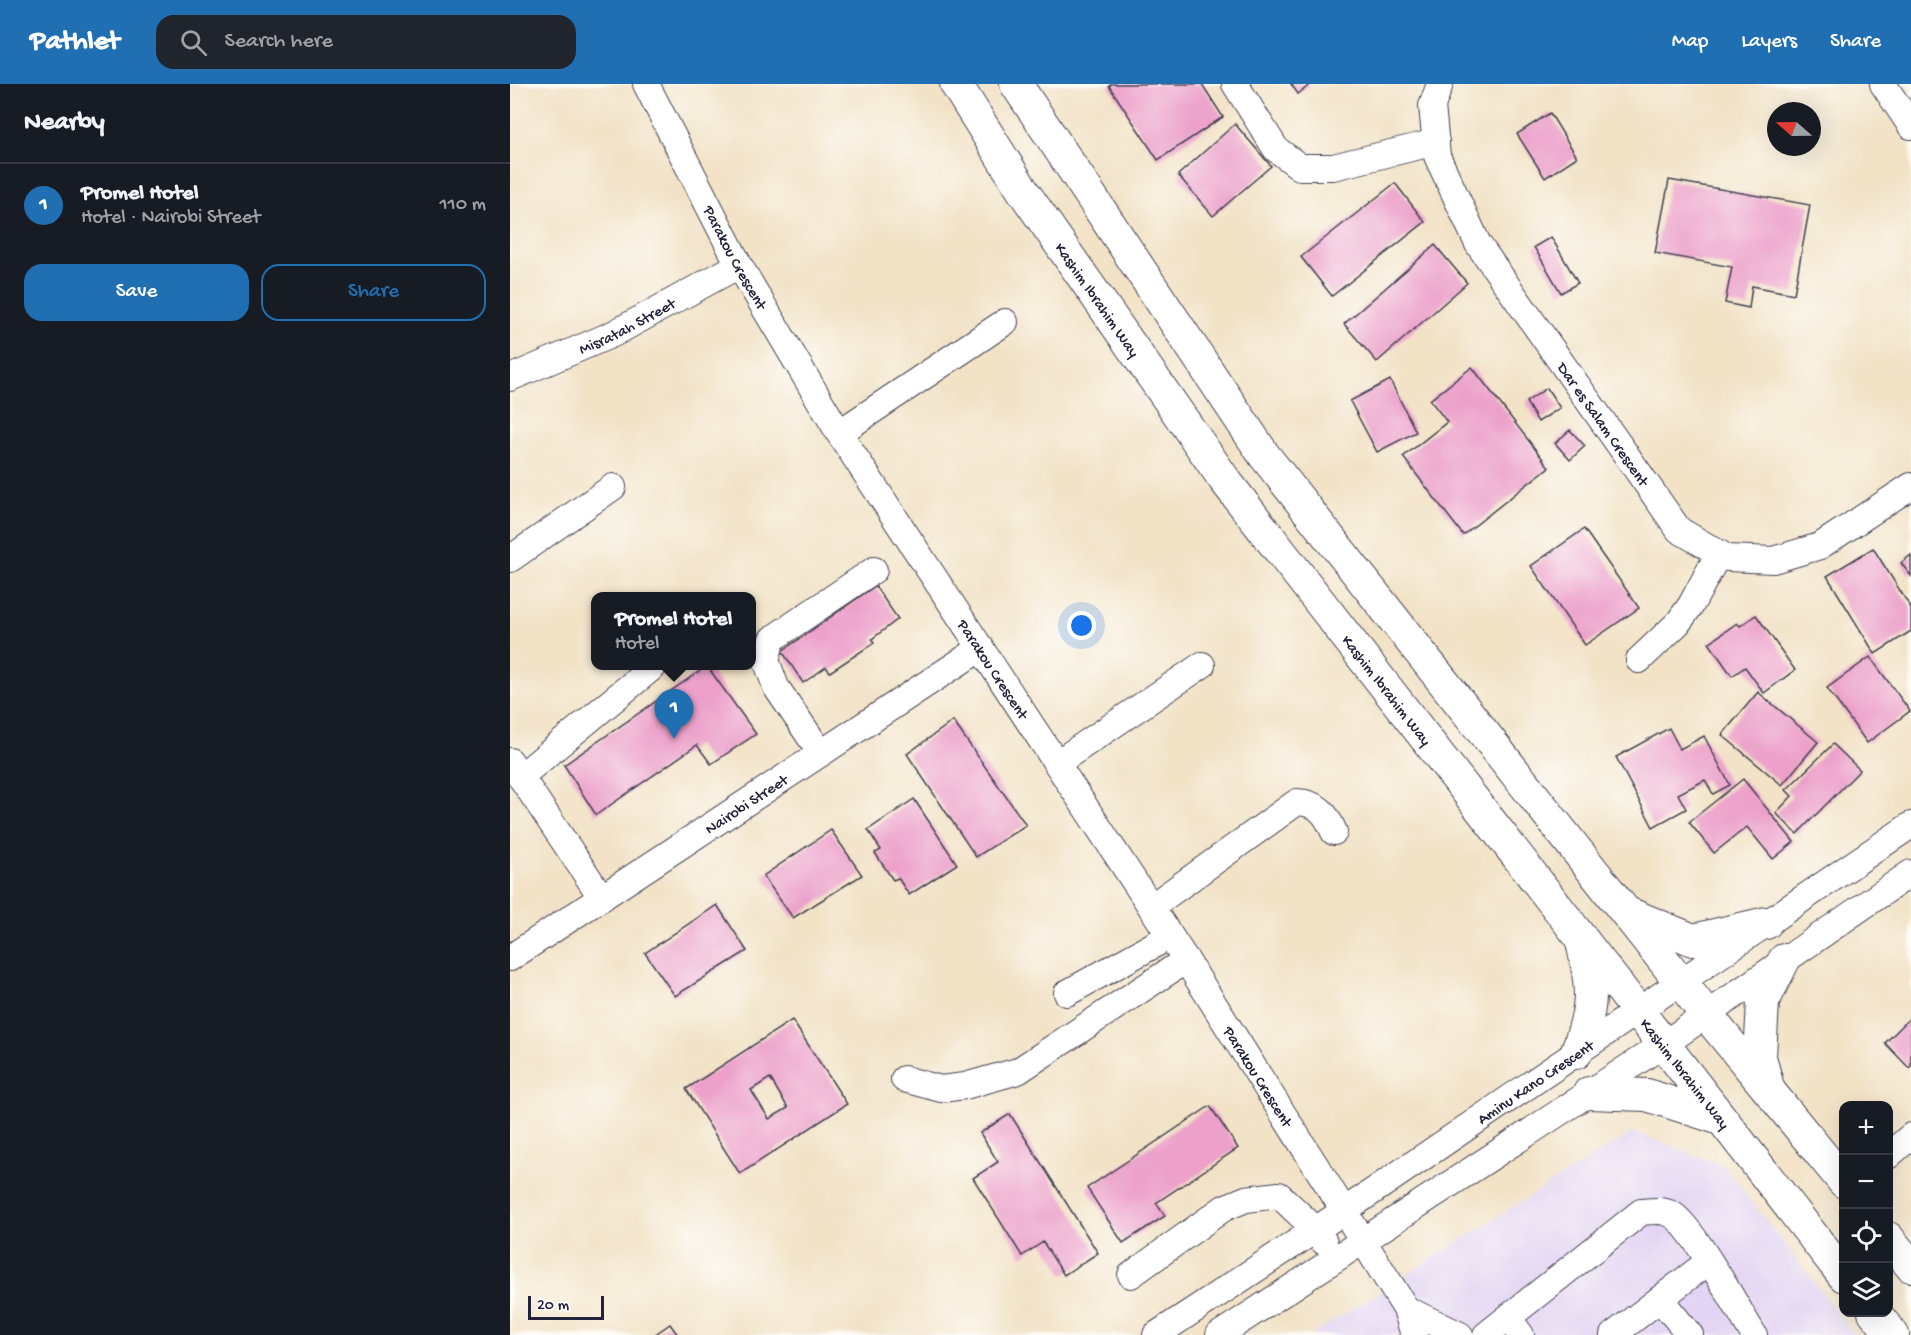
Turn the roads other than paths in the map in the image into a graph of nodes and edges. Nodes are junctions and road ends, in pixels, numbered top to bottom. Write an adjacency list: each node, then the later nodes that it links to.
1 (646, 84): 9 (street, Parakou Crescent)
2 (956, 84): 32 (main road, Kashim Ibrahim Way)
3 (1016, 84): 30 (main road)
4 (1236, 84): 8 (street)
5 (1440, 84): 8 (street, Dar es Salam Crescent)
6 (1883, 84): 7 (street)
7 (1911, 126)
8 (1436, 142): 15 (street, Dar es Salam Crescent)
9 (739, 265): 11 (street, Misratah Street); 12 (street, Parakou Crescent)
10 (1005, 322): 12 (street)
11 (510, 378)
12 (838, 433): 18 (street, Parakou Crescent)
13 (1911, 486): 15 (street, Dar es Salam Crescent)
14 (613, 487): 16 (street)
15 (1719, 553): 19 (street)
16 (510, 559)
17 (874, 570): 22 (street)
18 (981, 648): 22 (street, Nairobi Street); 23 (street, Parakou Crescent)
19 (1639, 660)
20 (1202, 665): 23 (street)
21 (649, 670): 24 (street)
22 (821, 753): 28 (street, Nairobi Street)
23 (1057, 764): 29 (street, Parakou Crescent)
24 (515, 769): 28 (street)
25 (1911, 825): 31 (street, Aminu Kano Crescent)
26 (1334, 832): 29 (street)
27 (1911, 874): 36 (street)
28 (602, 898): 34 (street, Nairobi Street)
29 (1151, 907): 33 (street, Parakou Crescent)
30 (1626, 912): 31 (main road); 37 (main road)
31 (1766, 923): 37 (street, Aminu Kano Crescent)
32 (1580, 935): 39 (main road, Kashim Ibrahim Way); 42 (main road)
33 (1170, 936): 35 (street, Parakou Crescent); 38 (street)
34 (510, 958)
35 (1186, 960): 43 (street); 50 (street, Parakou Crescent)
36 (1784, 960): 40 (street); 44 (main road)
37 (1682, 980): 39 (street, Aminu Kano Crescent); 40 (main road)
38 (1067, 993)
39 (1639, 1011): 41 (main road, Kashim Ibrahim Way); 42 (street, Aminu Kano Crescent)
40 (1706, 1014): 41 (street); 44 (main road)
41 (1664, 1044): 45 (street); 46 (main road, Kashim Ibrahim Way)
42 (1576, 1053): 50 (street, Aminu Kano Crescent)
43 (904, 1079)
44 (1769, 1091): 49 (main road)
45 (1589, 1093): 46 (main road); 52 (street)
46 (1721, 1119): 57 (main road, Kashim Ibrahim Way)
47 (1911, 1136): 48 (street)
48 (1889, 1155)
49 (1839, 1176)
50 (1344, 1211): 51 (street, Aminu Kano Crescent); 52 (street, Parakou Crescent)
51 (1316, 1230): 54 (street); 58 (street); 63 (street, Aminu Kano Crescent)
52 (1362, 1241): 54 (street); 60 (street, Parakou Crescent)
53 (1893, 1244): 56 (main road)
54 (1335, 1259): 64 (street)
55 (1708, 1262): 59 (street); 62 (street); 70 (street)
56 (1911, 1266)
57 (1839, 1270)
58 (1131, 1275)
59 (1660, 1299): 68 (street); 69 (street)
60 (1406, 1309): 65 (street, Parakou Crescent); 66 (street)
61 (1878, 1317): 71 (main road)
62 (1514, 1326): 67 (street)
63 (1155, 1335)
64 (1219, 1335)
65 (1414, 1335)
66 (1460, 1335)
67 (1486, 1335)
68 (1614, 1335)
69 (1690, 1335)
70 (1754, 1335)
71 (1893, 1335)

